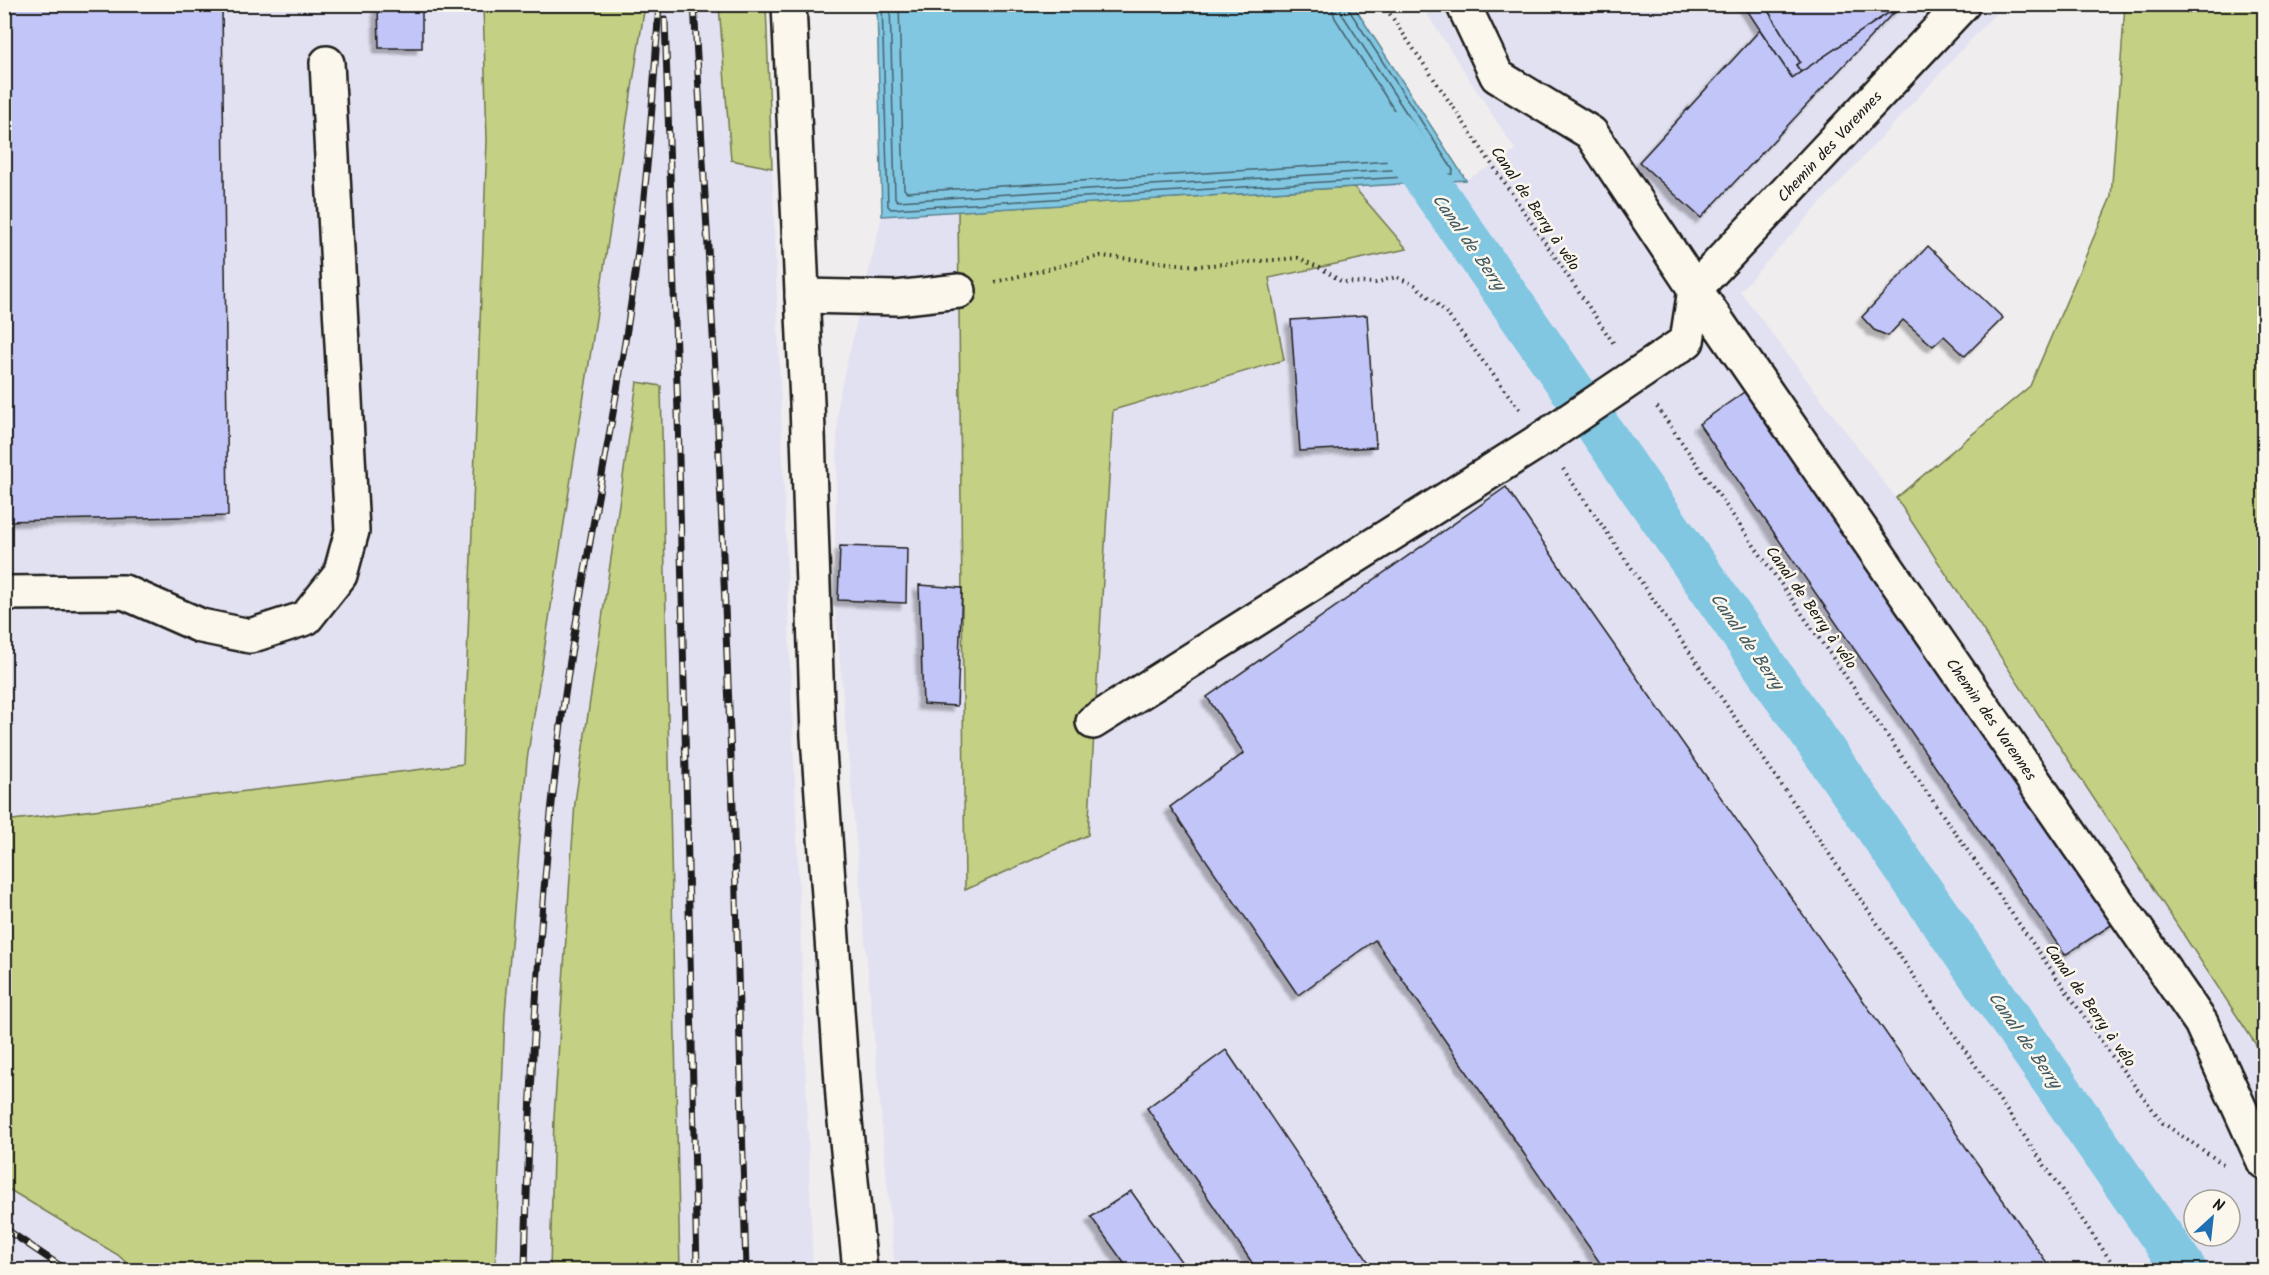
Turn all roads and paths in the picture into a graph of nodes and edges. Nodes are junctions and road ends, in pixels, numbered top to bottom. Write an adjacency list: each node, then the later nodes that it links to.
1 (789, 4): 8 (street)
2 (1383, 4): 9 (path, Canal de Berry à vélo)
3 (1462, 4): 6 (street)
4 (1963, 4): 6 (street, Chemin des Varennes)
5 (327, 63): 11 (street)
6 (1695, 289): 9 (street); 13 (street, Chemin des Varennes)
7 (959, 291): 8 (street); 10 (path)
8 (802, 296): 15 (street)
9 (1626, 380): 10 (street); 14 (path, Canal de Berry à vélo)
10 (1548, 435): 12 (street); 16 (path)
11 (4, 593)
12 (1093, 722)
13 (2265, 1162)
14 (2228, 1166)
15 (860, 1270)
16 (2117, 1270)

